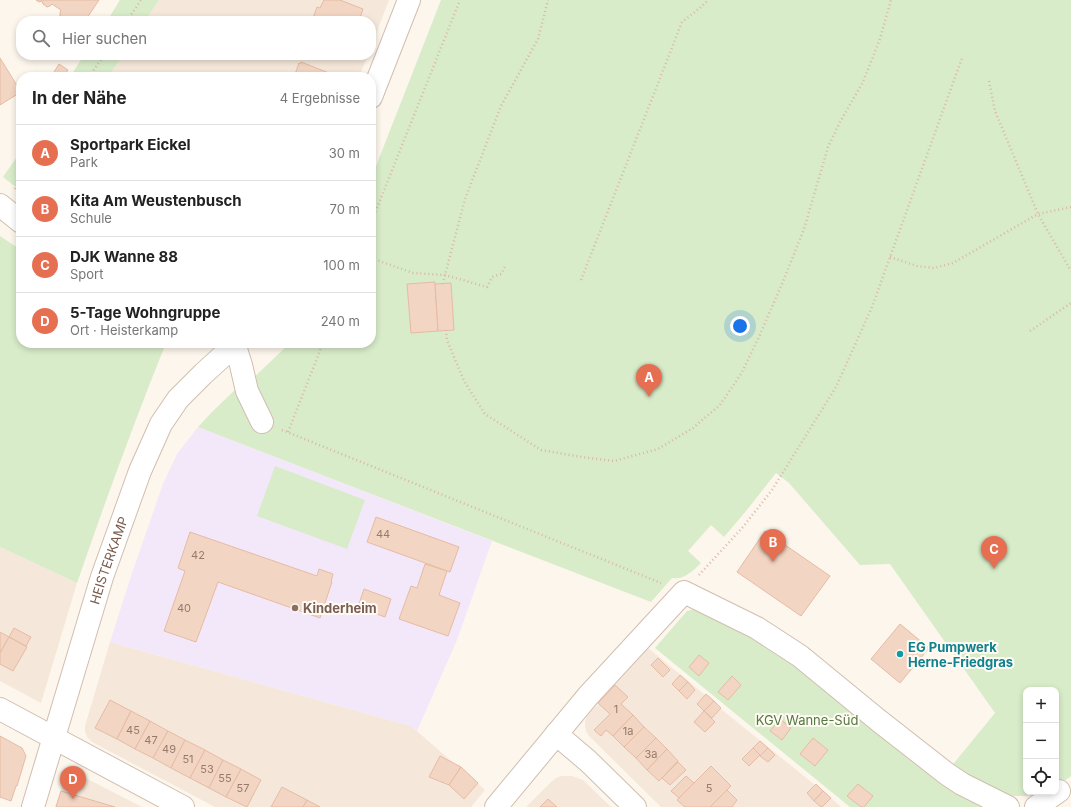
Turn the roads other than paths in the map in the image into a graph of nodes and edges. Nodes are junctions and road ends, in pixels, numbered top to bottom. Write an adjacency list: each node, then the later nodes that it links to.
1 (409, 0): 2 (street)
2 (376, 84)
3 (0, 205): 4 (street)
4 (16, 218)
5 (231, 348): 10 (street, HEISTERKAMP)
6 (236, 348): 7 (street)
7 (262, 422)
8 (0, 709): 10 (street)
9 (556, 734): 14 (street); 15 (street); 16 (street)
10 (54, 738): 12 (street, HEISTERKAMP); 13 (street)
11 (1053, 795): 17 (street)
12 (34, 807)
13 (183, 807)
14 (496, 807)
15 (636, 807)
16 (1008, 807)
17 (1036, 807)

